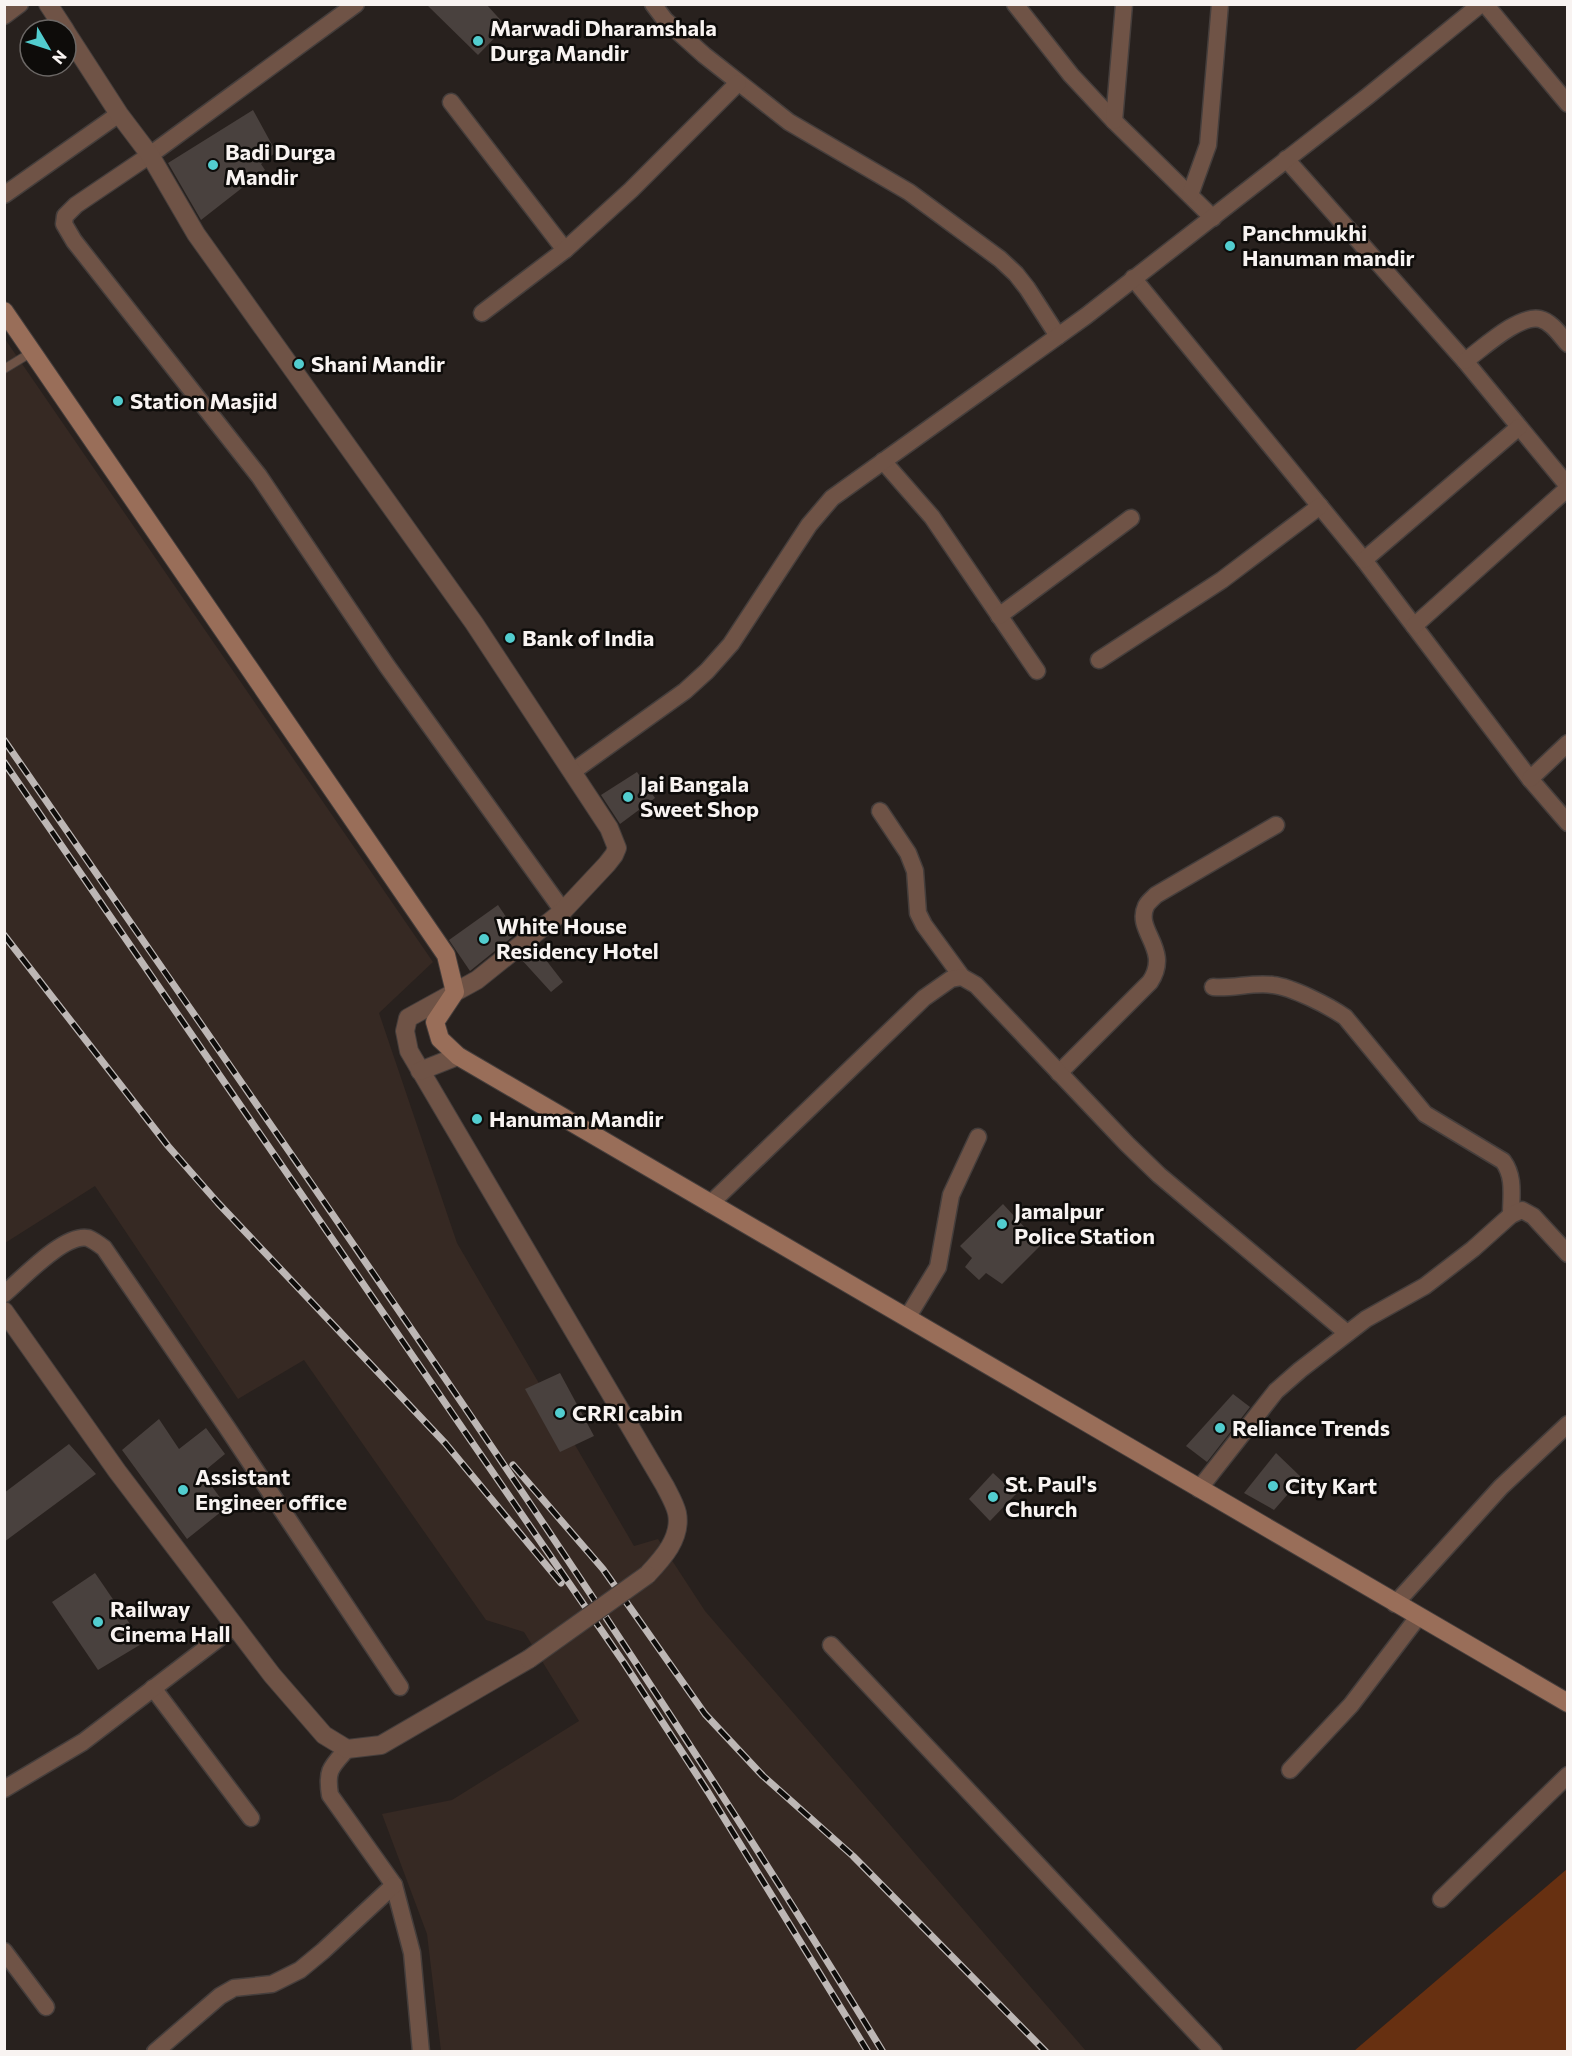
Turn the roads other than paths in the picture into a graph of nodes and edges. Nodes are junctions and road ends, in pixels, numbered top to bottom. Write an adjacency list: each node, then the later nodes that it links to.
1 (20, 4): 9 (street)
2 (48, 4): 10 (street)
3 (356, 4): 17 (street)
4 (652, 4): 12 (street)
5 (1015, 4): 16 (street)
6 (1124, 4): 16 (street)
7 (1220, 4): 20 (street)
8 (1483, 4): 14 (street); 18 (street)
9 (4, 16)
10 (57, 18)
11 (78, 51): 15 (street)
12 (738, 84): 22 (street); 26 (street)
13 (451, 102): 22 (street)
14 (1568, 104)
15 (119, 114): 17 (street); 19 (street)
16 (1114, 121): 20 (street)
17 (150, 155): 42 (street); 47 (street)
18 (1286, 159): 21 (street); 29 (street)
19 (4, 195)
20 (1190, 195): 21 (street)
21 (1213, 218): 23 (street)
22 (565, 250): 25 (street)
23 (1133, 278): 26 (street); 34 (street)
24 (4, 311): 28 (main road)
25 (482, 313)
26 (1058, 336): 32 (street)
27 (1568, 344): 29 (street)
28 (33, 352): 30 (lane); 50 (main road)
29 (1465, 361): 31 (street)
30 (4, 369)
31 (1519, 427): 33 (street); 36 (street)
32 (884, 461): 37 (street); 42 (street)
33 (1568, 487): 38 (street)
34 (1320, 506): 36 (street); 39 (street)
35 (1131, 518): 37 (street)
36 (1364, 560): 38 (street)
37 (999, 616): 40 (street)
38 (1414, 626): 43 (street)
39 (1099, 660)
40 (1037, 671)
41 (1568, 743): 43 (street)
42 (572, 772): 47 (street)
43 (1530, 779): 45 (street)
44 (880, 811): 48 (street)
45 (1568, 823)
46 (1276, 825): 53 (street)
47 (563, 911): 50 (street)
48 (962, 977): 53 (street); 55 (street)
49 (1213, 987): 56 (street)
50 (455, 992): 51 (main road); 52 (street)
51 (458, 1056): 52 (street); 55 (main road)
52 (420, 1071): 71 (street, bridge)
53 (1059, 1073): 61 (street)
54 (978, 1137): 60 (street)
55 (710, 1204): 60 (main road)
56 (1511, 1215): 57 (street); 61 (street)
57 (1568, 1254)
58 (4, 1294): 68 (street)
59 (4, 1311): 66 (street)
60 (907, 1318): 63 (main road)
61 (1347, 1333): 63 (street)
62 (1568, 1424): 64 (street)
63 (1199, 1489): 64 (main road)
64 (1395, 1604): 65 (main road)
65 (1418, 1617): 70 (main road); 72 (street)
66 (235, 1626): 69 (street); 71 (street)
67 (831, 1645): 82 (street)
68 (400, 1687)
69 (153, 1688): 74 (street); 75 (street)
70 (1568, 1703)
71 (347, 1749): 76 (street)
72 (1290, 1770)
73 (1568, 1775): 77 (street)
74 (4, 1789)
75 (251, 1818)
76 (394, 1885): 80 (street); 81 (street)
77 (1442, 1899)
78 (4, 1951): 79 (street)
79 (46, 2007)
80 (155, 2052)
81 (422, 2052)
82 (1214, 2052)

